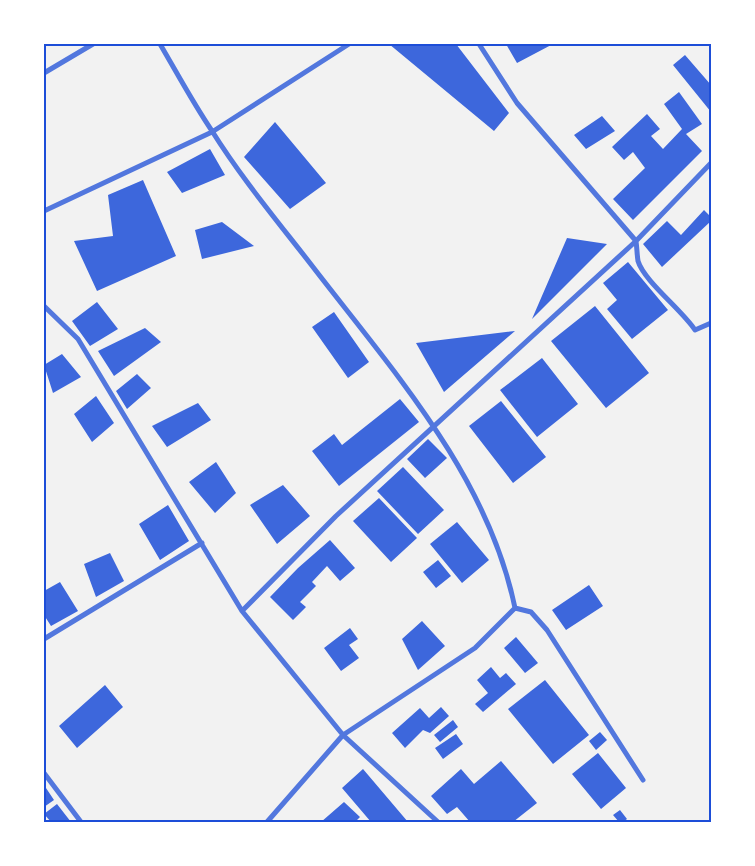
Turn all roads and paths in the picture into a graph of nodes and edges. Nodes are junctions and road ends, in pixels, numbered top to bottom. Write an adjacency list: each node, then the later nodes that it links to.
1 (93, 44): 5 (street)
2 (160, 44): 6 (street)
3 (349, 44): 6 (street)
4 (479, 44): 9 (street)
5 (44, 73)
6 (212, 132): 8 (street); 12 (street)
7 (711, 163): 9 (street)
8 (44, 211)
9 (636, 241): 11 (street); 12 (street)
10 (44, 306): 13 (street)
11 (711, 323)
12 (434, 426): 14 (street); 15 (street)
13 (202, 543): 15 (street); 16 (street)
14 (515, 608): 17 (street); 19 (street)
15 (242, 611): 17 (street)
16 (44, 639)
17 (343, 735): 21 (street); 22 (street)
18 (44, 773): 20 (street)
19 (644, 780)
20 (81, 822)
21 (267, 822)
22 (438, 822)

